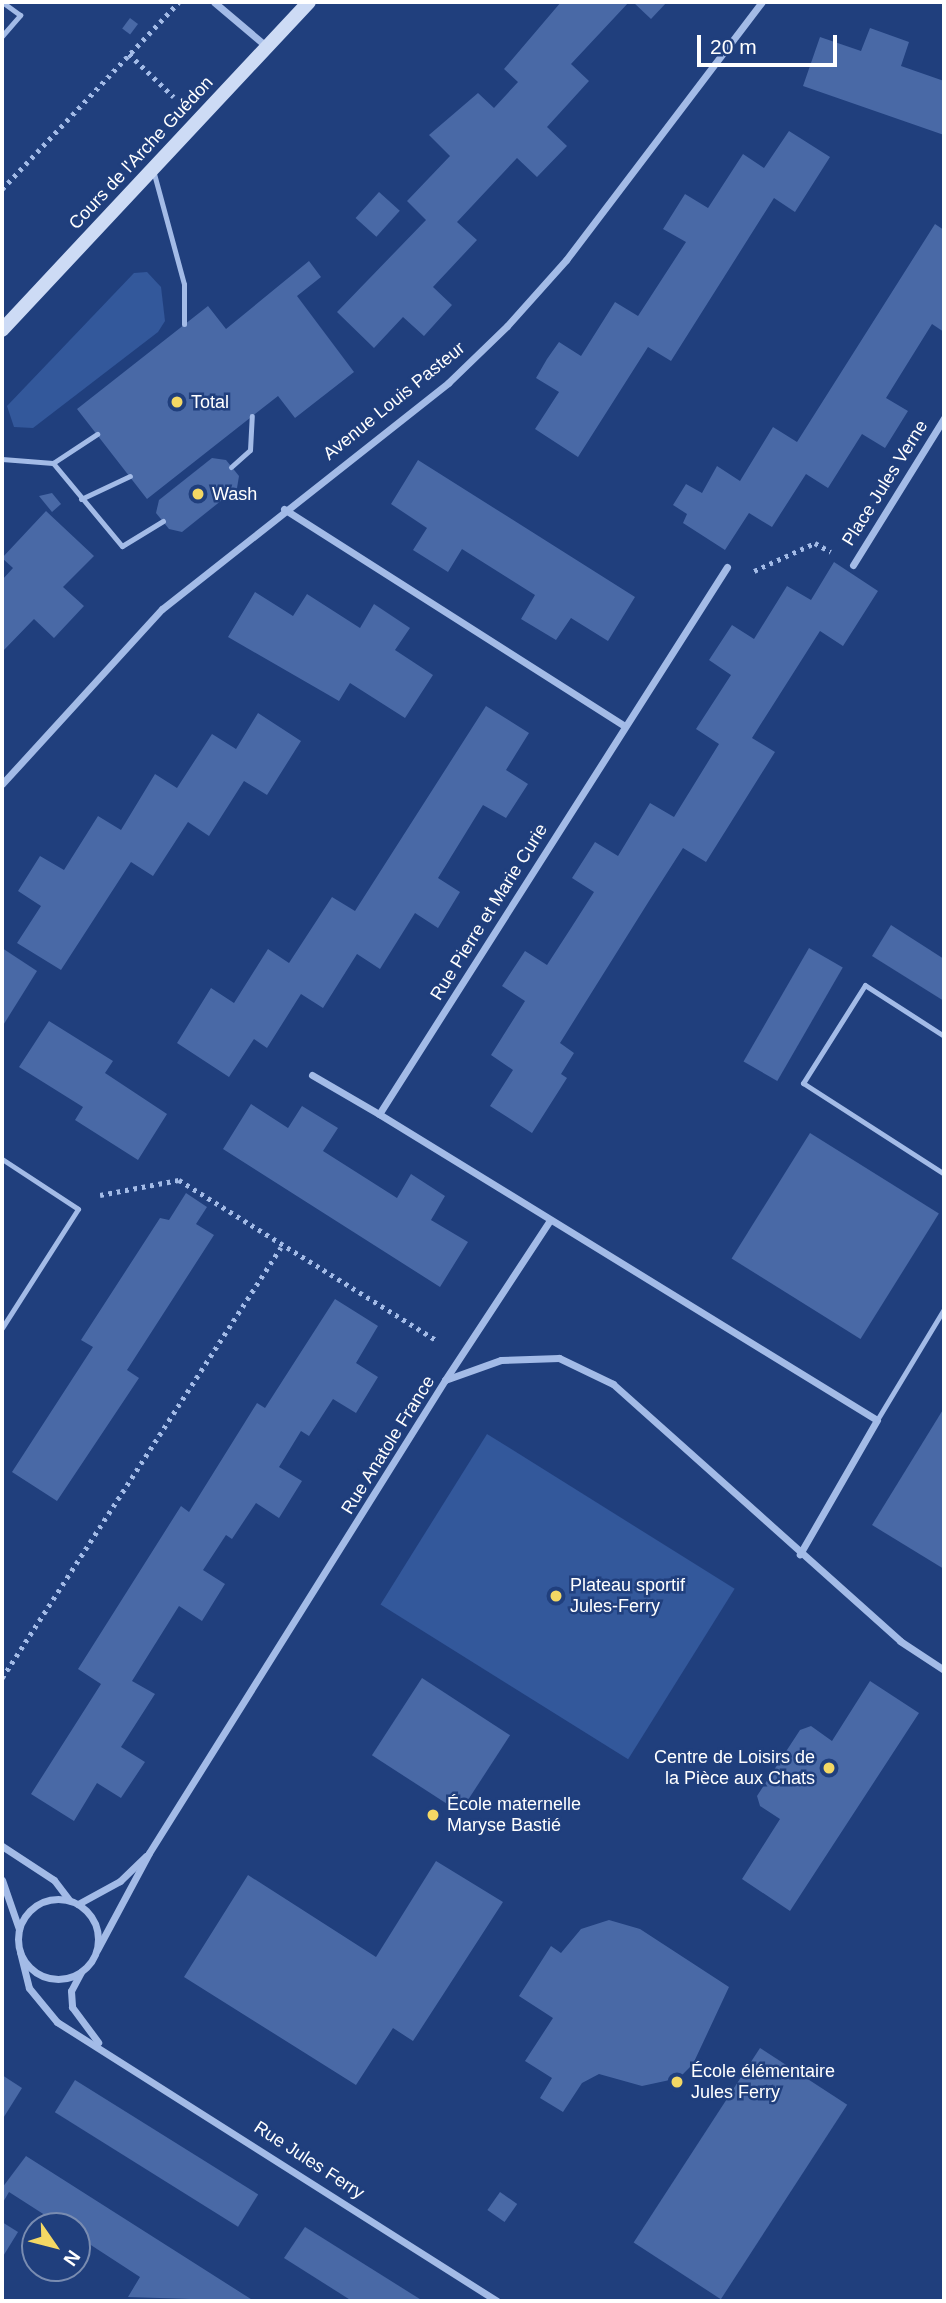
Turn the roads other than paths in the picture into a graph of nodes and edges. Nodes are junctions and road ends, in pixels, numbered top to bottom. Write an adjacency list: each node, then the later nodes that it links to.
1 (2, 2): 5 (lane)
2 (214, 2): 6 (street)
3 (309, 2): 6 (main road, Cours de l'Arche Guédon)
4 (762, 2): 18 (street, Avenue Louis Pasteur)
5 (2, 36)
6 (267, 47): 7 (main road, Cours de l'Arche Guédon)
7 (153, 169): 8 (lane); 9 (main road, Cours de l'Arche Guédon)
8 (184, 324)
9 (2, 330)
10 (252, 416): 15 (lane)
11 (944, 418): 20 (street, Place Jules Verne)
12 (97, 434): 14 (lane)
13 (2, 459): 14 (lane)
14 (53, 463): 17 (lane)
15 (231, 467)
16 (130, 476): 17 (lane)
17 (81, 499): 19 (lane)
18 (284, 509): 22 (street); 23 (street, Avenue Louis Pasteur)
19 (163, 521)
20 (853, 565)
21 (727, 567): 22 (street, Rue Pierre et Marie Curie)
22 (624, 726): 26 (street, Rue Pierre et Marie Curie)
23 (2, 784)
24 (944, 1036): 28 (lane)
25 (312, 1075): 26 (street)
26 (379, 1114): 29 (street)
27 (2, 1159): 31 (lane)
28 (944, 1174)
29 (550, 1220): 32 (street); 33 (street)
30 (944, 1309): 33 (lane)
31 (2, 1328)
32 (445, 1380): 34 (street, Rue Anatole France); 37 (street, Rue Anatole France)
33 (877, 1420): 34 (street)
34 (800, 1554): 35 (street, Rue Anatole France)
35 (944, 1670)
36 (2, 1846): 39 (street)
37 (149, 1853): 40 (street, Rue Anatole France); 42 (street, Rue Anatole France)
38 (2, 1880): 41 (street)
39 (69, 1900): 40 (street); 41 (street)
40 (78, 1904): 42 (street)
41 (19, 1930): 43 (street)
42 (97, 1950): 44 (street)
43 (20, 1952): 44 (street); 45 (street, Rue Jules Ferry)
44 (81, 1972): 45 (street, Rue Jules Ferry)
45 (103, 2047): 46 (street, Rue Jules Ferry)
46 (497, 2301)

